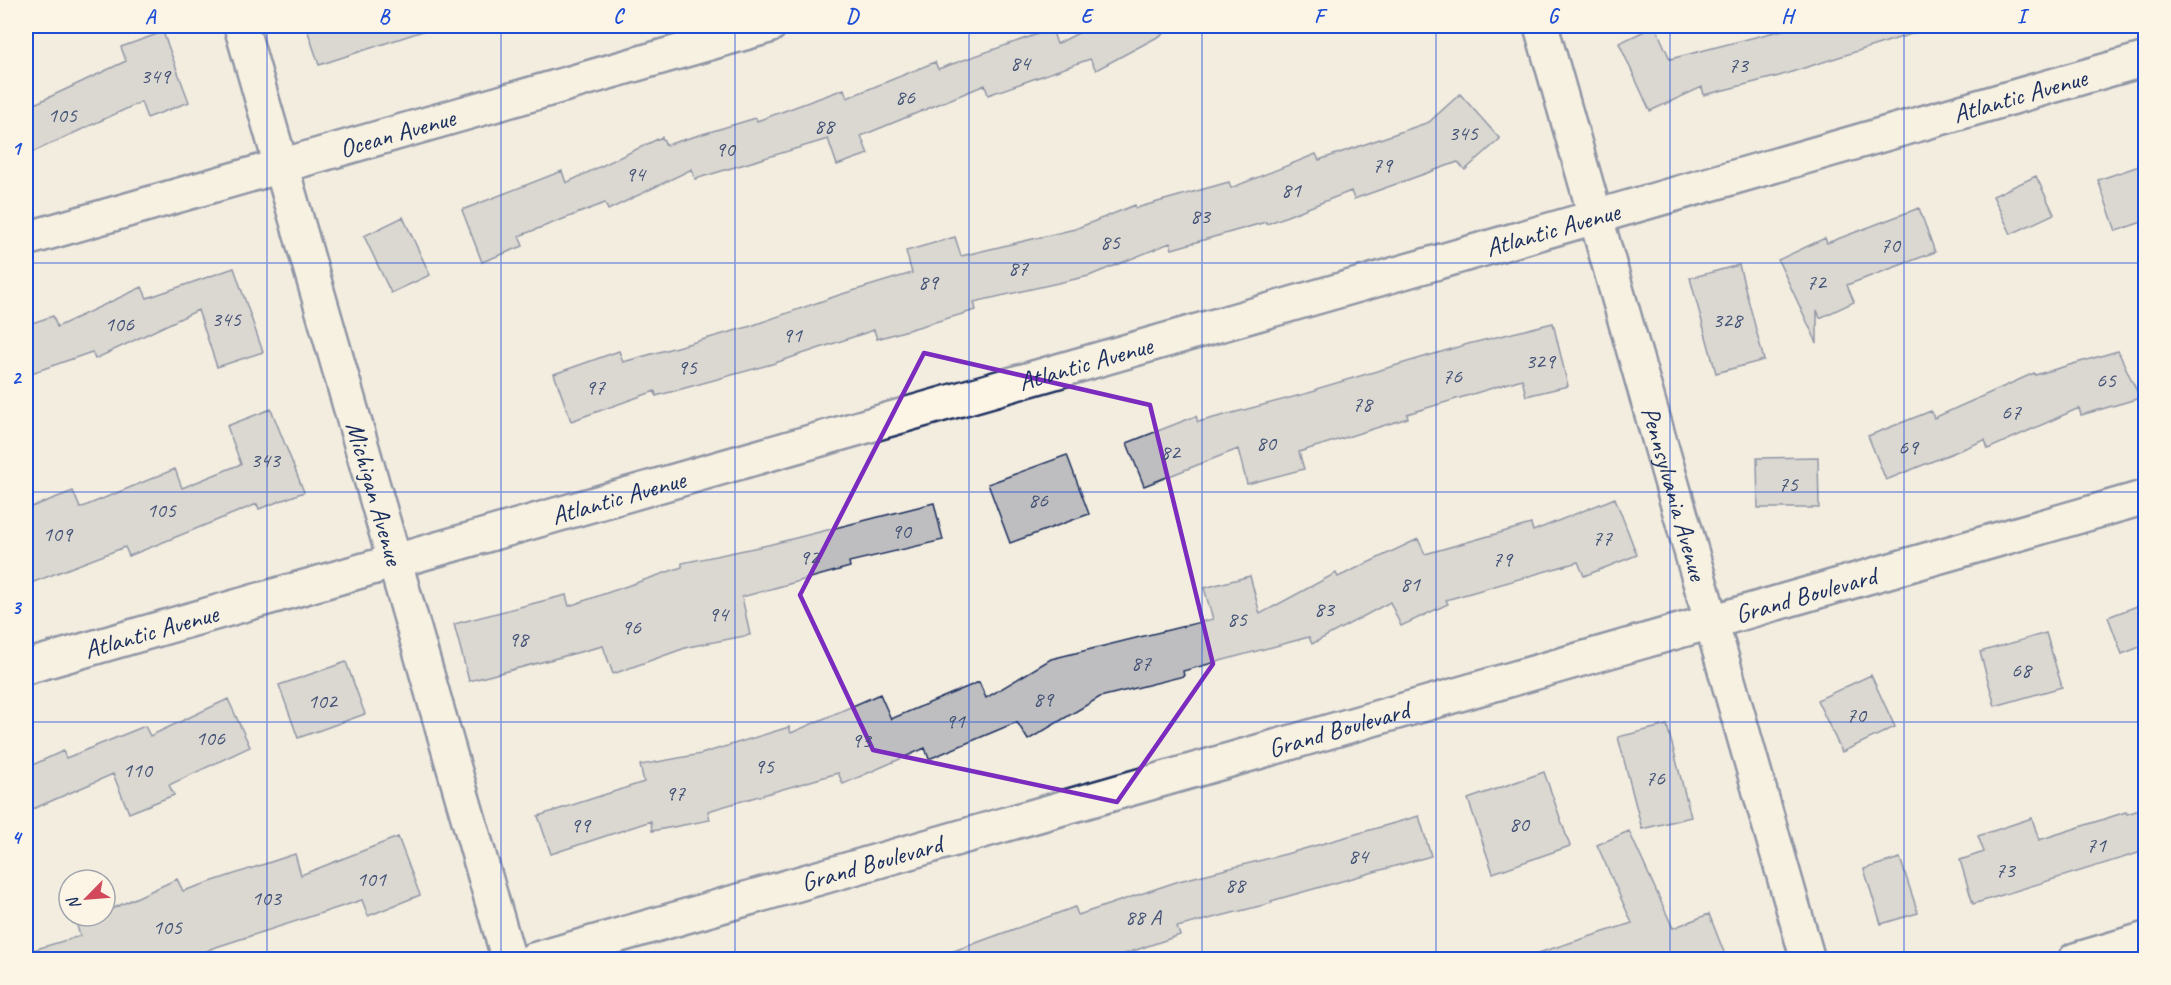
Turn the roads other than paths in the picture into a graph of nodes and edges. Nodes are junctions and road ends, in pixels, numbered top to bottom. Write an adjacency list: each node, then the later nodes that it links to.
1 (241, 26): 5 (street, Michigan Avenue)
2 (769, 26): 5 (street, Ocean Avenue)
3 (1541, 26): 6 (street, Pennsylvania Avenue)
4 (2145, 58): 6 (street, Atlantic Avenue)
5 (281, 165): 7 (street, Ocean Avenue); 9 (street, Michigan Avenue)
6 (1596, 216): 9 (street, Atlantic Avenue); 10 (street, Pennsylvania Avenue)
7 (26, 239)
8 (2145, 497): 10 (street, Grand Boulevard)
9 (395, 561): 11 (street, Atlantic Avenue); 13 (street, Michigan Avenue)
10 (1712, 622): 14 (street, Grand Boulevard); 15 (street, Pennsylvania Avenue)
11 (26, 667)
12 (2145, 939): 16 (street)
13 (509, 960)
14 (533, 960)
15 (1808, 960)
16 (2075, 960)

